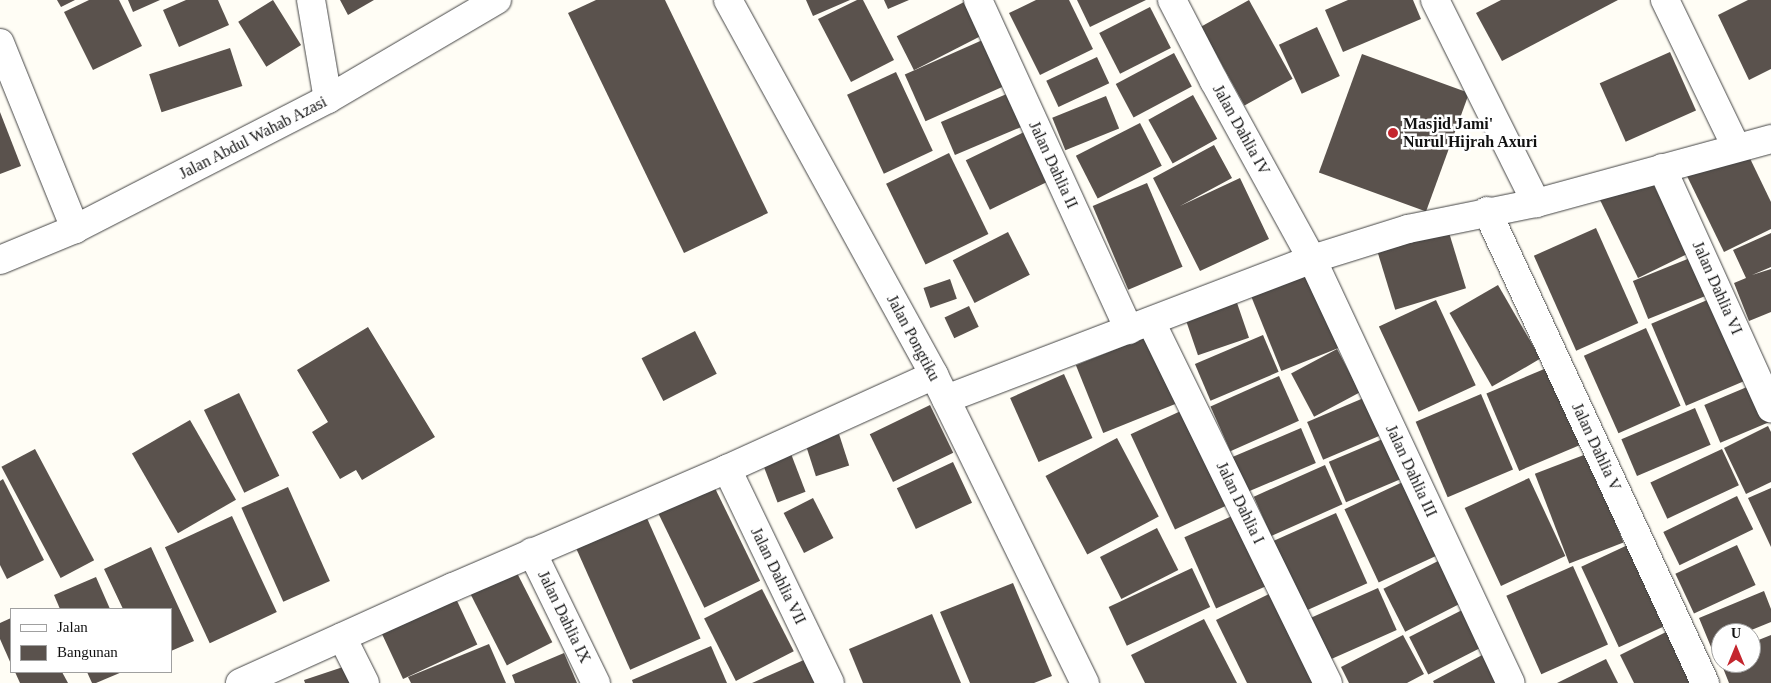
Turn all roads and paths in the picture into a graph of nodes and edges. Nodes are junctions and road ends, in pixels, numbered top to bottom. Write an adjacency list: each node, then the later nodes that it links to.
1 (311, 0): 9 (street)
2 (497, 0): 9 (street, Jalan Abdul Wahab Azasi)
3 (728, 0): 19 (street, Jalan Pongtiku)
4 (978, 0): 18 (street, Jalan Dahlia II)
5 (1172, 0): 16 (street, Jalan Dahlia IV)
6 (1435, 0): 13 (street)
7 (1665, 0): 11 (street)
8 (0, 44): 15 (street)
9 (328, 99): 15 (street, Jalan Abdul Wahab Azasi)
10 (1771, 139): 11 (street)
11 (1736, 147): 12 (street)
12 (1662, 168): 13 (street); 21 (street, Jalan Dahlia VI)
13 (1536, 203): 14 (street)
14 (1487, 211): 16 (street); 32 (street, Jalan Dahlia V)
15 (75, 229): 17 (street, Jalan Abdul Wahab Azasi)
16 (1312, 259): 18 (street); 31 (street, Jalan Dahlia III)
17 (0, 260)
18 (1140, 326): 20 (street); 30 (street, Jalan Dahlia I)
19 (934, 375): 20 (street, Jalan Pongtiku); 22 (street)
20 (946, 399): 29 (street, Jalan Pongtiku)
21 (1771, 408)
22 (726, 469): 23 (street); 28 (street, Jalan Dahlia VII)
23 (532, 552): 24 (street); 27 (street, Jalan Dahlia IX)
24 (342, 637): 25 (street); 26 (street)
25 (240, 683)
26 (365, 683)
27 (596, 683)
28 (830, 683)
29 (1085, 683)
30 (1328, 683)
31 (1511, 683)
32 (1705, 683)

